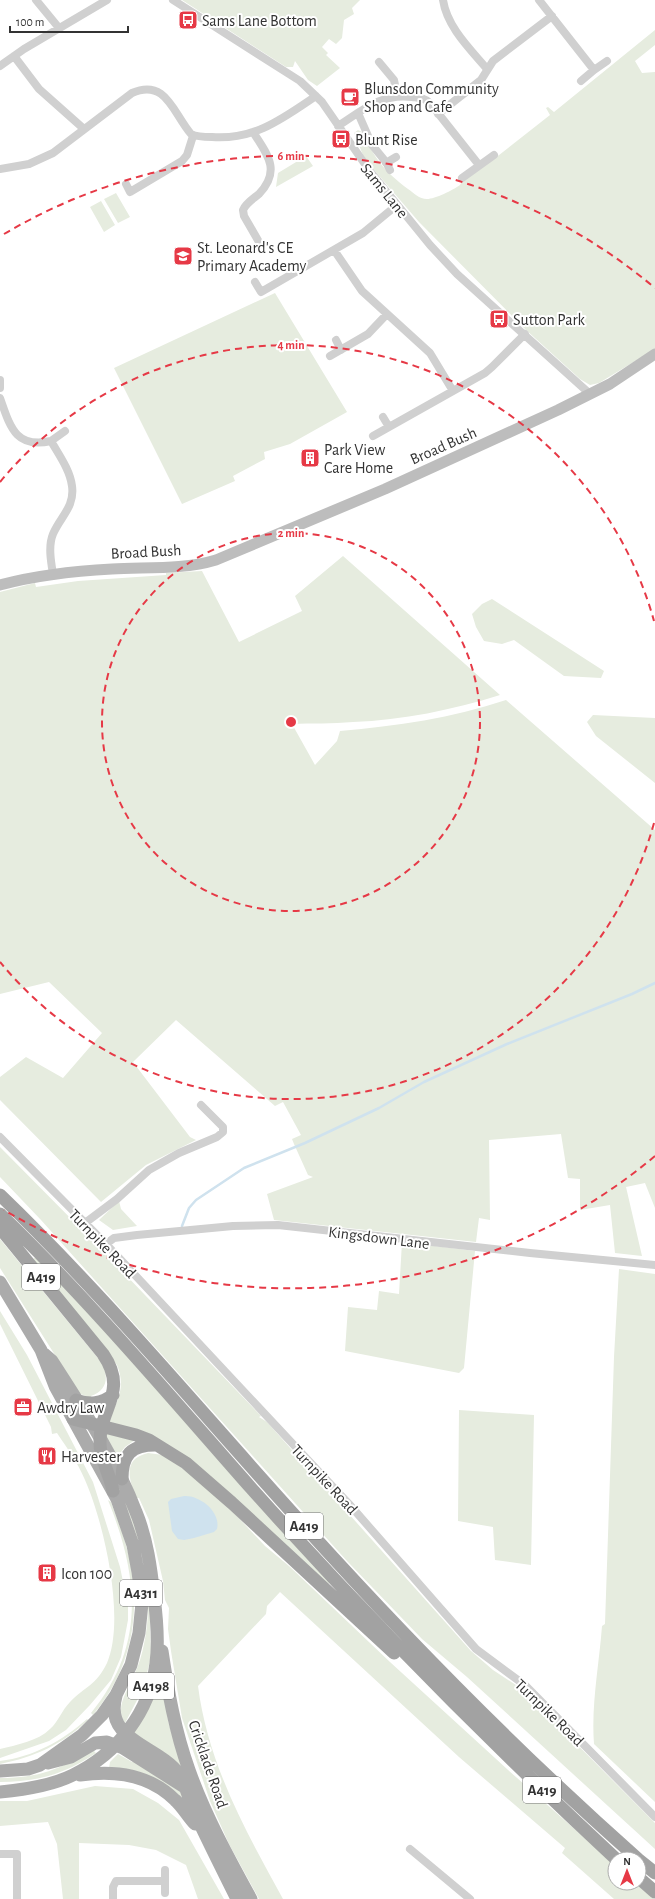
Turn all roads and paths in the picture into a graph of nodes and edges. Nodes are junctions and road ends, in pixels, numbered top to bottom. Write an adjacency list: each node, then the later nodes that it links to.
1 (36, 0): 7 (street)
2 (107, 0): 7 (street)
3 (172, 0): 16 (street, Sams Lane)
4 (443, 0): 12 (street)
5 (539, 0): 6 (street)
6 (552, 16): 12 (street); 13 (street)
7 (59, 28): 8 (street)
8 (14, 56): 11 (street); 20 (street)
9 (607, 61): 13 (street)
10 (379, 62): 15 (street)
11 (0, 66)
12 (487, 69): 18 (street)
13 (594, 70): 14 (street)
14 (581, 81)
15 (397, 95): 17 (street); 18 (street)
16 (316, 96): 19 (street, Sams Lane); 21 (street)
17 (358, 113): 19 (street); 24 (street)
18 (438, 114): 25 (street)
19 (338, 126): 29 (street, Sams Lane)
20 (84, 129): 22 (street); 26 (street)
21 (254, 132): 22 (street); 30 (street)
22 (193, 136): 28 (street)
23 (494, 155): 25 (street)
24 (396, 157)
25 (479, 166): 27 (street)
26 (0, 170)
27 (462, 178)
28 (126, 184)
29 (397, 205): 31 (street); 36 (street, Sams Lane)
30 (258, 242)
31 (334, 250): 32 (street); 35 (street)
32 (295, 273): 33 (street); 34 (street)
33 (300, 281)
34 (255, 282)
35 (387, 314): 38 (street); 43 (street)
36 (525, 334): 43 (street); 44 (street, Sams Lane)
37 (336, 340): 38 (street)
38 (341, 350): 40 (street)
39 (655, 354): 44 (main road, Broad Bush)
40 (330, 356)
41 (0, 380): 42 (street)
42 (0, 388)
43 (453, 391): 47 (street)
44 (590, 394): 51 (main road, Broad Bush)
45 (0, 398): 50 (street)
46 (383, 417): 47 (street)
47 (389, 427): 49 (street)
48 (65, 431): 50 (street)
49 (373, 436)
50 (51, 441): 51 (street)
51 (53, 574): 52 (main road, Broad Bush)
52 (0, 585)
53 (201, 1105): 57 (street)
54 (0, 1137): 57 (street, Turnpike Road)
55 (0, 1195): 87 (highway, A419)
56 (0, 1214): 72 (highway, A419)
57 (85, 1223): 59 (street, Turnpike Road)
58 (0, 1228): 63 (highway, A419)
59 (106, 1244): 60 (street, Kingsdown Lane); 83 (street, Turnpike Road)
60 (655, 1264)
61 (0, 1282): 62 (main road, A4311)
62 (41, 1350): 64 (main road, A4311); 65 (main road, A4311)
63 (113, 1395): 64 (highway); 66 (highway)
64 (76, 1400): 66 (main road, A4311)
65 (73, 1419): 66 (highway); 69 (main road, A4311)
66 (97, 1431): 67 (highway); 68 (main road, A4311); 69 (highway)
67 (155, 1445): 68 (highway); 72 (highway, A419)
68 (122, 1479): 70 (main road, A4311)
69 (112, 1491): 71 (main road, A4311)
70 (158, 1632): 73 (main road, A4198); 82 (main road, Cricklade Road / A4311)
71 (116, 1695): 73 (main road, A4311); 75 (main road, A4198)
72 (469, 1719): 86 (highway, A419)
73 (125, 1734): 74 (main road, A4198); 79 (main road, A4311)
74 (116, 1744): 75 (main road); 77 (main road, A4198); 79 (main road)
75 (40, 1765): 76 (main road, A4198)
76 (0, 1771)
77 (72, 1776): 80 (main road, A4198); 84 (main road)
78 (0, 1786): 80 (main road)
79 (185, 1787): 82 (main road); 84 (main road, A4311)
80 (24, 1788): 81 (main road, A4198)
81 (0, 1792)
82 (200, 1799): 99 (main road, Cricklade Road / A4311)
83 (655, 1817)
84 (205, 1834): 98 (main road, A4311)
85 (410, 1849): 100 (street)
86 (608, 1851)
87 (630, 1851)
88 (1, 1854): 96 (street)
89 (647, 1866): 91 (highway, A419)
90 (165, 1870): 92 (street)
91 (655, 1873)
92 (165, 1881): 95 (street); 97 (street)
93 (647, 1885): 94 (highway)
94 (655, 1892)
95 (165, 1893)
96 (18, 1899)
97 (114, 1899)
98 (237, 1899)
99 (251, 1899)
100 (470, 1899)

